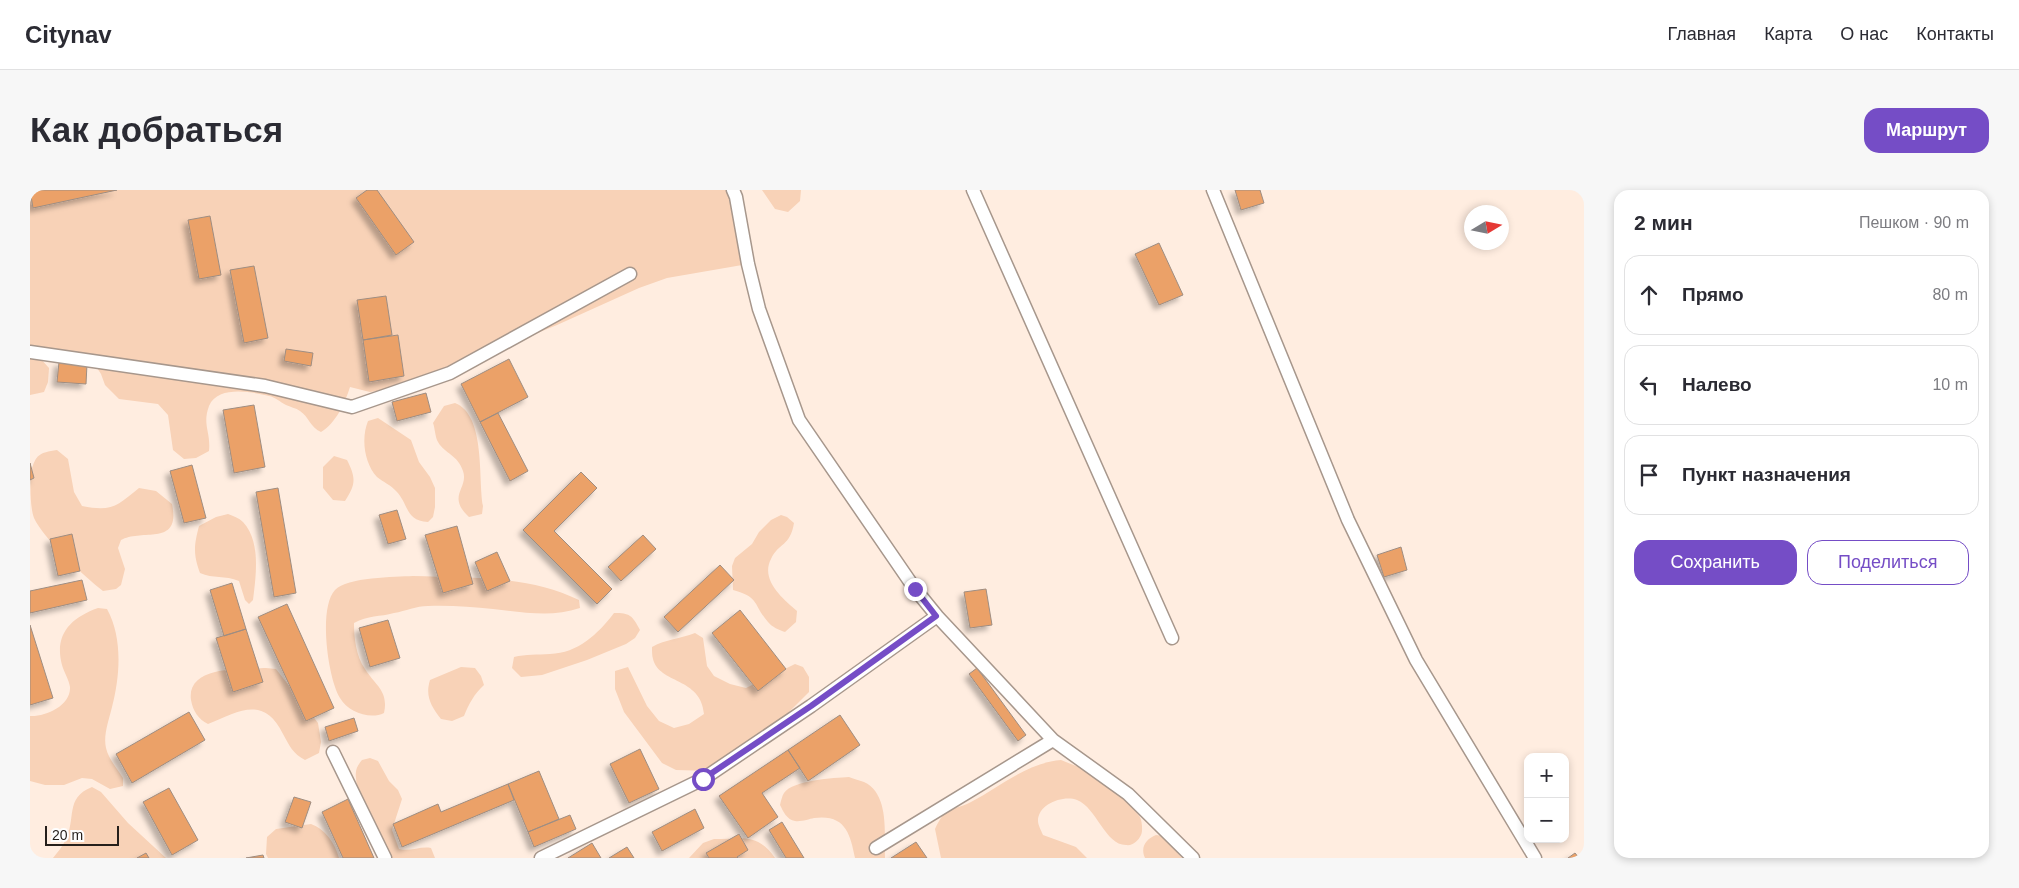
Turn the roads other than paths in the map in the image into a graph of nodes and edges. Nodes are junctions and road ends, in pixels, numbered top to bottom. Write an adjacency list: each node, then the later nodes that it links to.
1 (733, 190): 6 (lane)
2 (973, 190): 7 (lane)
3 (1213, 190): 14 (lane)
4 (630, 274): 5 (lane)
5 (30, 352)
6 (936, 616): 8 (lane); 12 (lane)
7 (1172, 638)
8 (1053, 740): 10 (lane); 13 (lane)
9 (333, 752): 11 (lane)
10 (876, 848)
11 (385, 858)
12 (541, 858)
13 (1194, 858)
14 (1535, 858)

